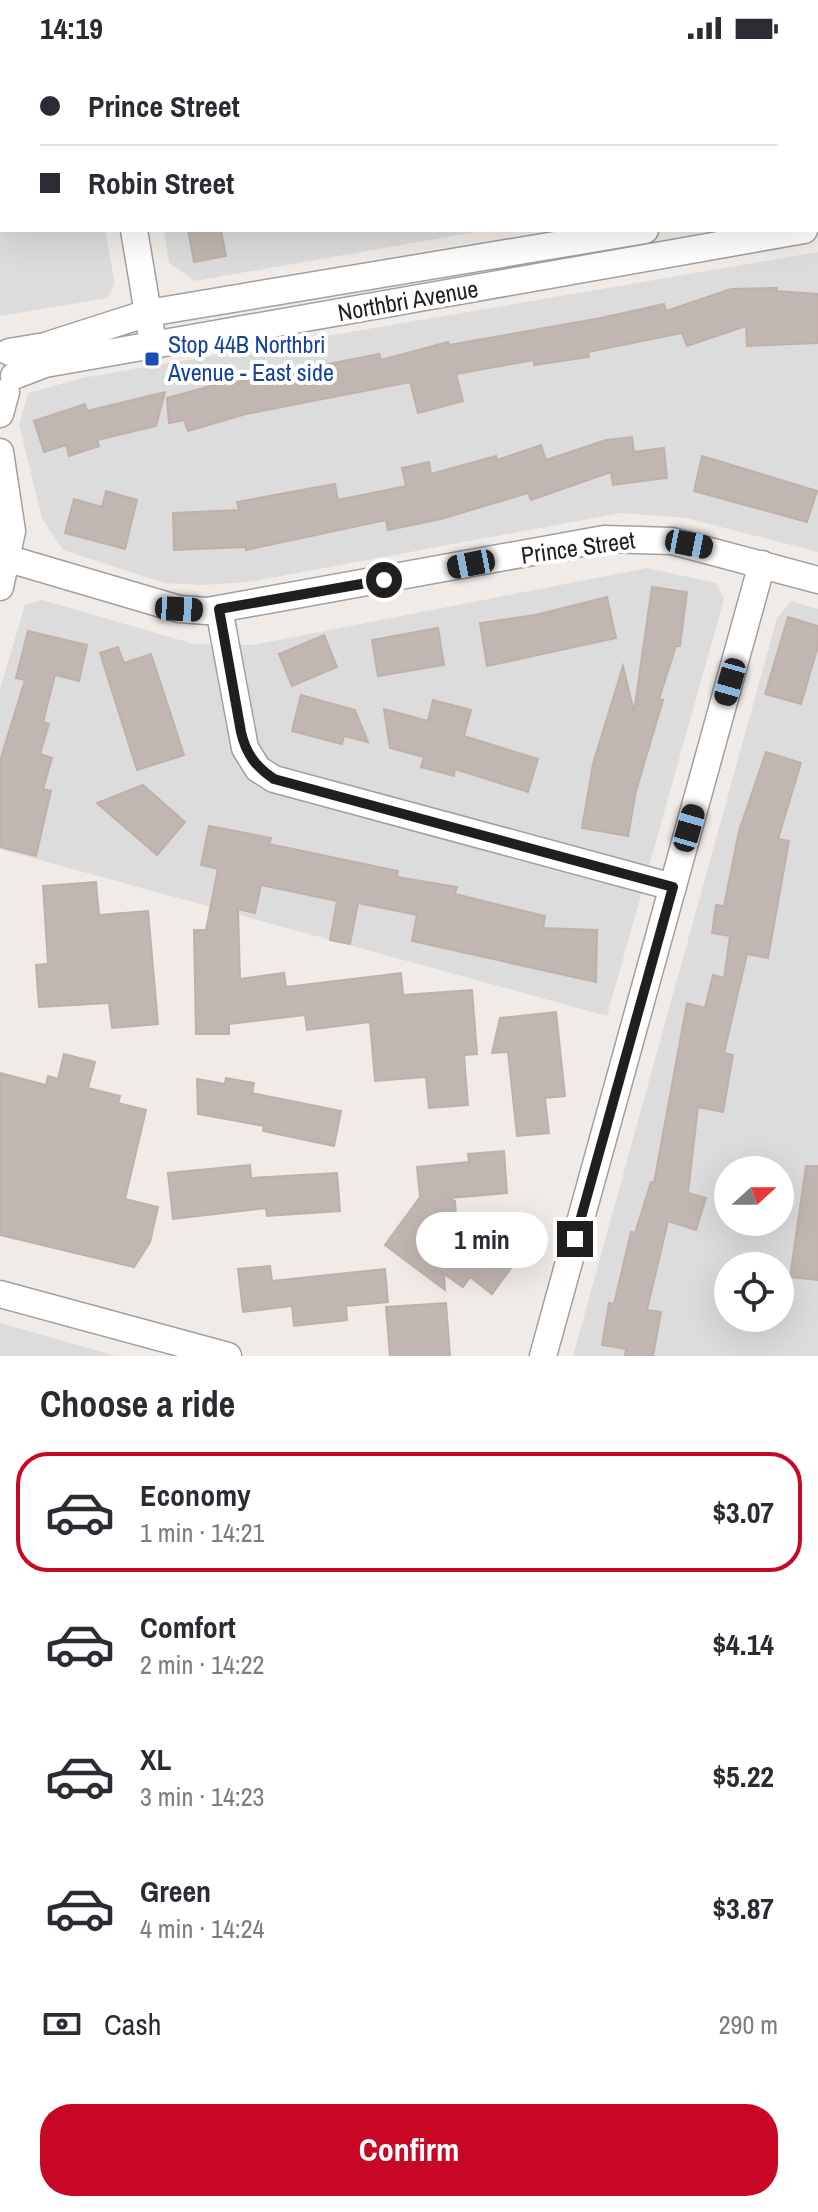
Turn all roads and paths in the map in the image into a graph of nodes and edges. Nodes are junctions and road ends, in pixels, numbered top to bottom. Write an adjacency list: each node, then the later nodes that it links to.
1 (134, 232): 4 (street)
2 (633, 232): 4 (street, Northbri Avenue)
3 (793, 232): 5 (street, Northbri Avenue)
4 (148, 313): 5 (street); 6 (street, Northbri Avenue)
5 (153, 346): 6 (street, Northbri Avenue)
6 (5, 379)
7 (0, 452): 8 (street)
8 (9, 559): 11 (street); 12 (street, Prince Street)
9 (762, 564): 10 (street, Prince Street); 12 (street, Prince Street); 13 (street)
10 (818, 580)
11 (0, 587)
12 (219, 609): 13 (street)
13 (673, 887): 16 (street)
14 (0, 1294): 15 (street)
15 (228, 1356)
16 (543, 1356)

